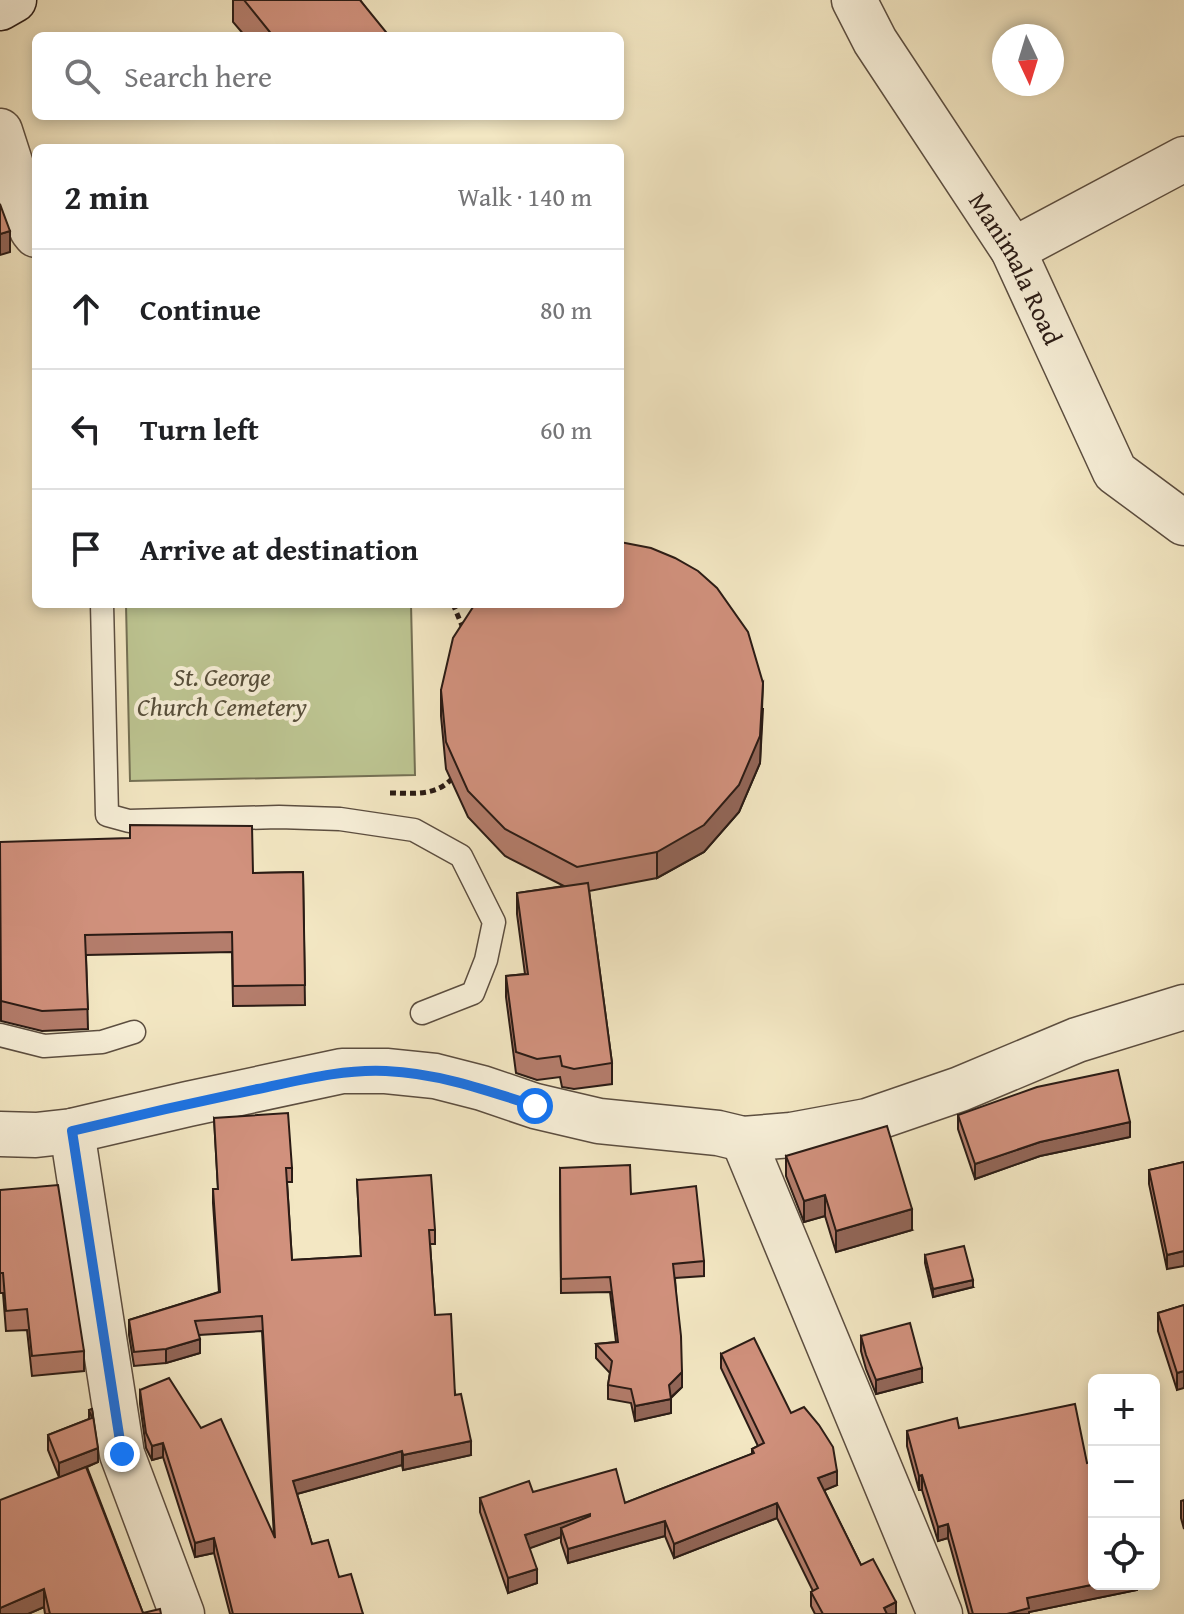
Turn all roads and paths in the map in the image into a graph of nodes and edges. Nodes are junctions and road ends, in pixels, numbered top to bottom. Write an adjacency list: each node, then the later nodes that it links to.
1 (14, 0): 3 (street)
2 (854, 0): 7 (street, Manimala Road)
3 (0, 8)
4 (0, 131): 6 (street)
5 (1184, 159): 7 (street)
6 (32, 230)
7 (1013, 250): 8 (street, Manimala Road)
8 (1184, 523)
9 (102, 608): 13 (lane)
10 (455, 608): 11 (path)
11 (468, 639)
12 (1184, 1007): 18 (street)
13 (422, 1013)
14 (134, 1032): 15 (lane)
15 (0, 1035)
16 (72, 1131): 17 (street); 18 (street); 19 (street)
17 (0, 1134)
18 (743, 1139): 20 (street)
19 (182, 1614)
20 (940, 1614)

